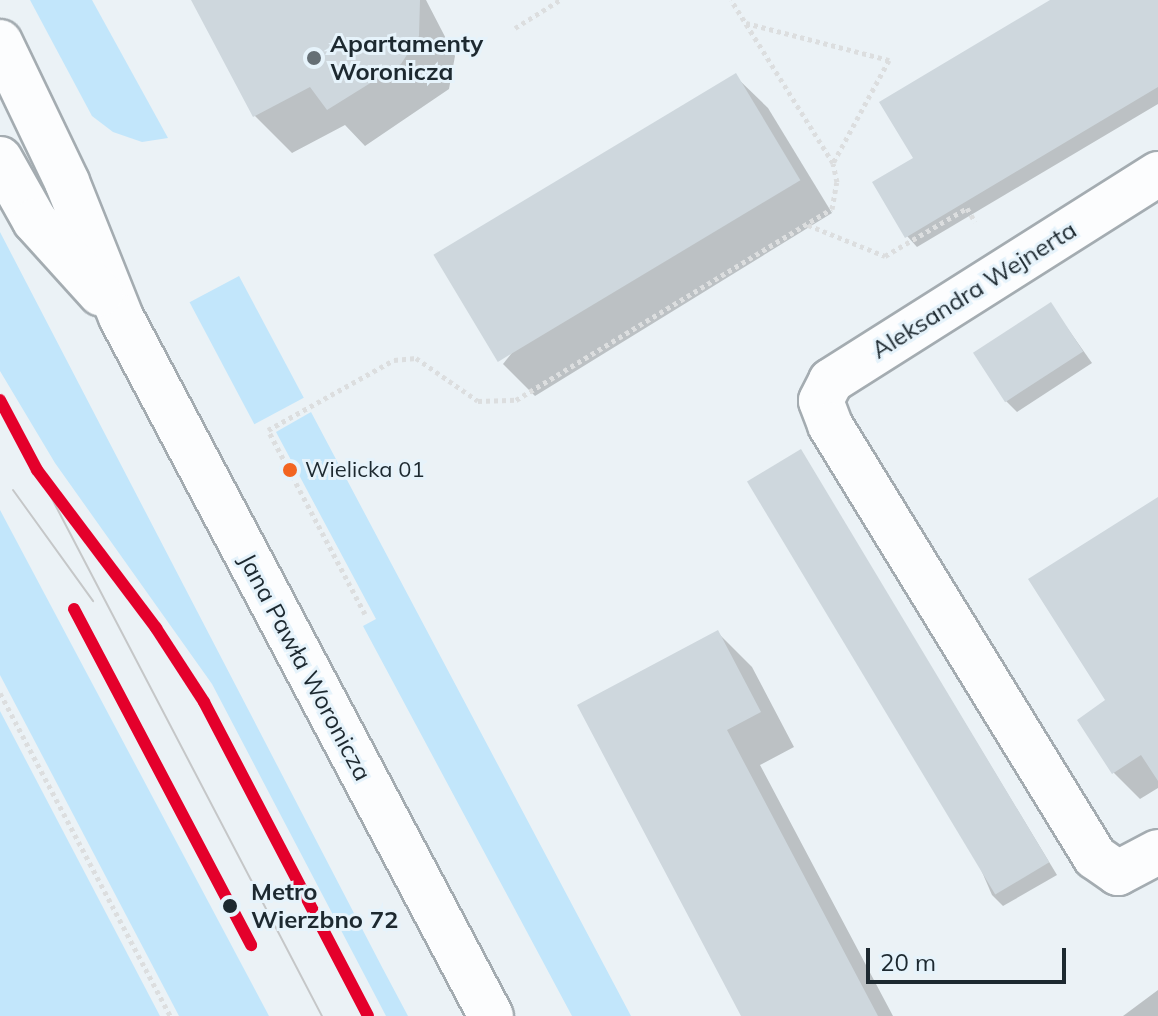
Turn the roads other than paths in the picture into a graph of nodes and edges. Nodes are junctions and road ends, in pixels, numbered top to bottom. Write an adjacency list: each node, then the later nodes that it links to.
1 (0, 42): 4 (street, Jana Pawła Woronicza)
2 (0, 159): 4 (street, Jana Pawła Woronicza)
3 (1158, 174): 5 (street, Aleksandra Wejnerta)
4 (121, 317): 6 (street, Jana Pawła Woronicza)
5 (1143, 862)
6 (491, 1016)

